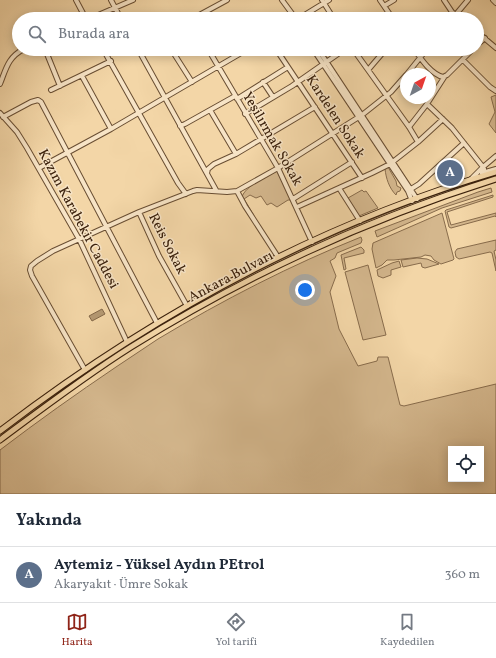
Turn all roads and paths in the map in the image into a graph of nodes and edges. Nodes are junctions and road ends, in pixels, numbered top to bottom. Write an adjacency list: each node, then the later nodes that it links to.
1 (76, 0): 16 (street)
2 (111, 0): 15 (street)
3 (133, 0): 15 (street)
4 (227, 0): 19 (street)
5 (282, 0): 20 (street)
6 (329, 0): 12 (street)
7 (380, 0): 14 (street)
8 (394, 0): 14 (street)
9 (444, 0): 24 (street)
10 (468, 0): 25 (street)
11 (493, 0): 13 (street)
12 (323, 2): 21 (street); 22 (street)
13 (496, 2)
14 (384, 6): 23 (street)
15 (115, 7): 17 (street); 18 (street)
16 (83, 12)
17 (103, 12)
18 (118, 12)
19 (205, 12)
20 (291, 12)
21 (308, 12)
22 (329, 12)
23 (388, 12)
24 (453, 12)
25 (458, 12)
26 (485, 38): 27 (street)
27 (495, 45)
28 (13, 56): 56 (street)
29 (48, 56): 57 (street)
30 (108, 56): 44 (street)
31 (142, 56): 64 (street)
32 (175, 56): 54 (street)
33 (212, 56): 46 (street, Yeşilırmak Sokak)
34 (236, 56): 46 (street)
35 (281, 56): 47 (street, Kardelen Sokak)
36 (319, 56): 45 (street)
37 (322, 56): 45 (street)
38 (335, 56): 45 (street)
39 (358, 56): 49 (street)
40 (380, 56): 49 (street)
41 (467, 56): 43 (street)
42 (420, 58): 48 (street); 51 (street)
43 (463, 60): 51 (street); 60 (street)
44 (111, 61): 50 (street); 68 (street)
45 (325, 63): 52 (street); 71 (street)
46 (218, 67): 54 (street); 62 (street, Yeşilırmak Sokak)
47 (288, 67): 52 (street, Kardelen Sokak); 55 (street)
48 (411, 68)
49 (368, 70): 61 (street)
50 (82, 76): 57 (street); 75 (street)
51 (445, 76): 59 (street)
52 (298, 81): 63 (street); 66 (street, Kardelen Sokak)
53 (400, 81): 61 (street)
54 (192, 82): 64 (street)
55 (263, 82): 62 (street); 63 (street)
56 (0, 84)
57 (60, 86): 58 (street)
58 (51, 90)
59 (436, 90)
60 (496, 91)
61 (386, 96): 71 (street); 74 (street)
62 (236, 97): 67 (street); 69 (street, Yeşilırmak Sokak)
63 (273, 97): 69 (street)
64 (165, 98): 68 (street); 73 (street)
65 (427, 104): 72 (street); 74 (street)
66 (315, 108): 76 (street, Kardelen Sokak); 77 (street)
67 (210, 110): 73 (street); 81 (street)
68 (138, 113): 75 (street); 99 (street)
69 (245, 114): 77 (street, Yeşilırmak Sokak)
70 (2, 115): 80 (street); 87 (street, Kazım Karabekir Caddesi)
71 (360, 116): 76 (street); 85 (street)
72 (443, 120): 78 (street); 79 (street)
73 (180, 126): 91 (street)
74 (409, 127): 78 (street)
75 (111, 129): 80 (street)
76 (332, 133): 84 (street, Kardelen Sokak); 88 (street)
77 (261, 140): 81 (street); 88 (street, Yeşilırmak Sokak)
78 (418, 142): 85 (street)
79 (464, 143): 86 (street); 96 (street)
80 (68, 153): 87 (street); 105 (street)
81 (236, 154): 91 (street)
82 (496, 156): 86 (street)
83 (496, 160): 89 (street)
84 (352, 162): 92 (street, Kardelen Sokak); 100 (street)
85 (391, 163): 92 (street); 96 (street); 101 (street)
86 (483, 167): 94 (street)
87 (39, 168): 106 (street, Kazım Karabekir Caddesi)
88 (278, 168): 98 (street); 100 (street, Yeşilırmak Sokak)
89 (496, 169)
90 (496, 172): 94 (main road, Ankara Bulvarı)
91 (207, 173): 97 (street)
92 (362, 178): 95 (street)
93 (496, 179): 114 (main road, Ankara Bulvarı)
94 (470, 180): 101 (main road, Ankara Bulvarı)
95 (339, 188): 102 (street); 104 (street)
96 (411, 189): 101 (street)
97 (216, 190): 98 (street); 99 (street)
98 (237, 191): 108 (street)
99 (186, 194): 103 (street)
100 (293, 199): 102 (street, Yeşilırmak Sokak)
101 (414, 200): 104 (main road, Ankara Bulvarı)
102 (297, 207): 107 (street, Yeşilırmak Sokak)
103 (139, 212): 105 (street); 109 (street, Reis Sokak)
104 (360, 221): 107 (main road, Ankara Bulvarı)
105 (107, 227): 106 (street); 110 (street)
106 (79, 240): 111 (street, Kazım Karabekir Caddesi); 112 (street)
107 (312, 242): 108 (main road, Ankara Bulvarı)
108 (278, 257): 109 (main road, Ankara Bulvarı)
109 (187, 306): 110 (main road, Ankara Bulvarı)
110 (158, 323): 111 (main road, Ankara Bulvarı)
111 (127, 342): 112 (main road, Ankara Bulvarı)
112 (85, 370): 113 (main road, Ankara Bulvarı)
113 (0, 431)
114 (0, 440)

